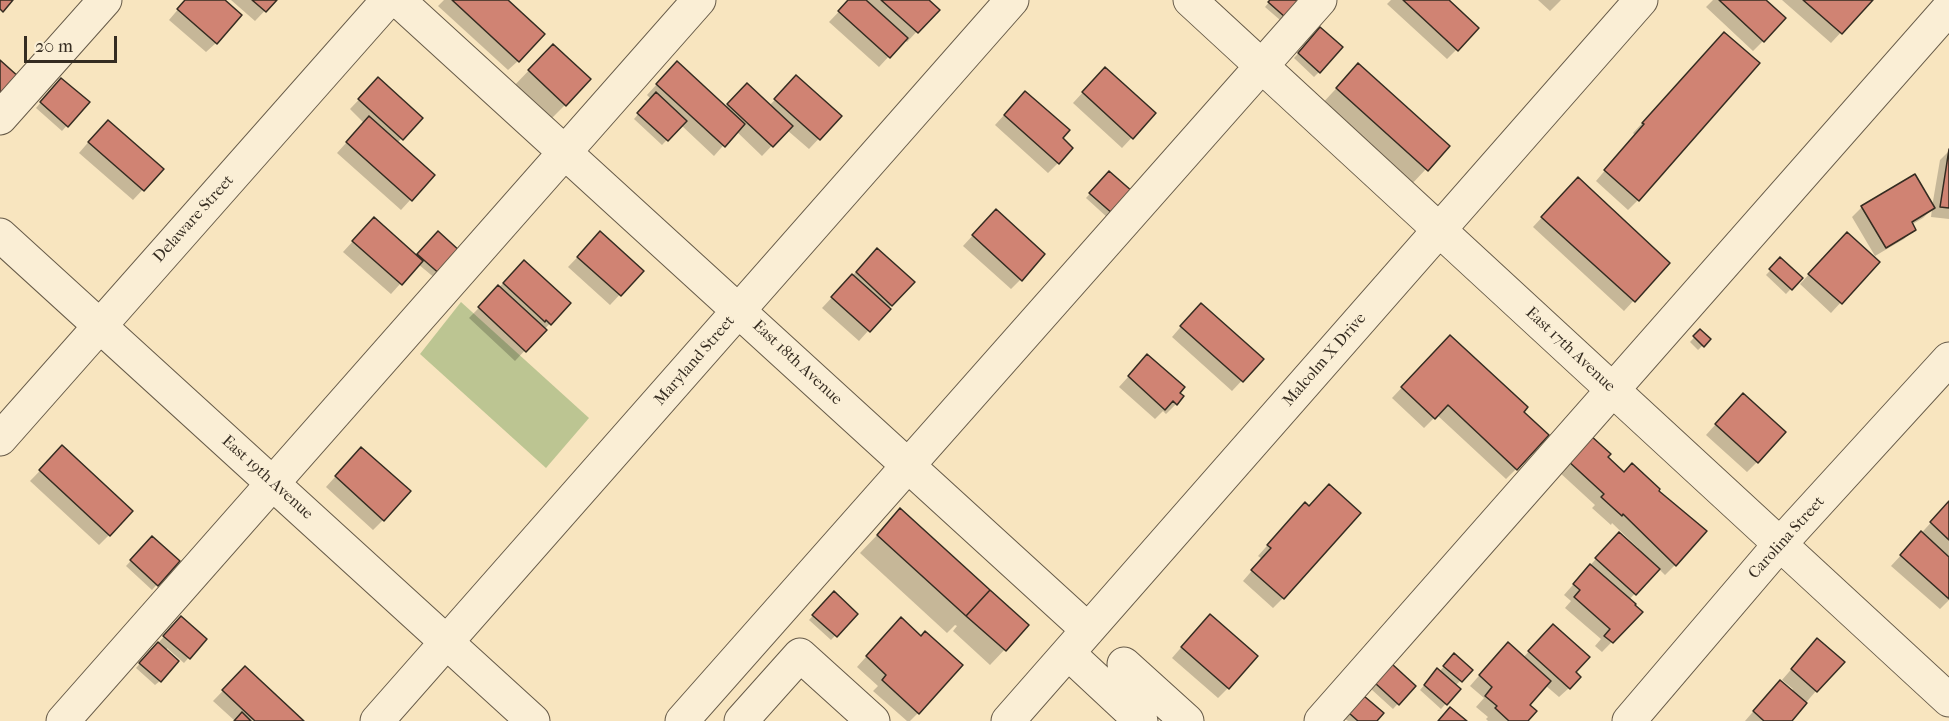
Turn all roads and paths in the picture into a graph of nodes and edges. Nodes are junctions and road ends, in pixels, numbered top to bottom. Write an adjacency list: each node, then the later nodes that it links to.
1 (105, 0): 11 (street)
2 (388, 0): 16 (street, Delaware Street)
3 (398, 0): 12 (street, East 18th Avenue)
4 (699, 0): 12 (street)
5 (1012, 0): 15 (street, Maryland Street)
6 (1190, 0): 10 (street, East 17th Avenue)
7 (1320, 0): 10 (street)
8 (1641, 0): 13 (street, Malcolm X Drive)
9 (1949, 9): 18 (street)
10 (1262, 66): 13 (street, East 17th Avenue); 20 (street)
11 (0, 118)
12 (565, 151): 15 (street, East 18th Avenue); 21 (street)
13 (1439, 230): 18 (street, East 17th Avenue); 23 (street, Malcolm X Drive)
14 (0, 235): 16 (street, East 19th Avenue)
15 (739, 311): 20 (street, East 18th Avenue); 24 (street, Maryland Street)
16 (99, 325): 19 (street, Delaware Street); 21 (street, East 19th Avenue)
17 (1949, 359): 22 (street, Carolina Street)
18 (1613, 390): 22 (street, East 17th Avenue); 37 (street)
19 (0, 439)
20 (909, 466): 23 (street, East 18th Avenue); 31 (street)
21 (273, 484): 24 (street, East 19th Avenue); 28 (street)
22 (1780, 544): 26 (street, East 17th Avenue); 38 (street, Carolina Street)
23 (1078, 641): 34 (street, Malcolm X Drive); 35 (street, East 18th Avenue)
24 (447, 642): 29 (street, Maryland Street); 30 (street, East 19th Avenue)
25 (1124, 664): 36 (street)
26 (1949, 700)
27 (1949, 709): 39 (street)
28 (63, 721)
29 (377, 721)
30 (533, 721)
31 (682, 721)
32 (741, 721): 33 (street)
33 (873, 721)
34 (1008, 721)
35 (1141, 721)
36 (1187, 721)
37 (1321, 721)
38 (1629, 721)
39 (1938, 721)

